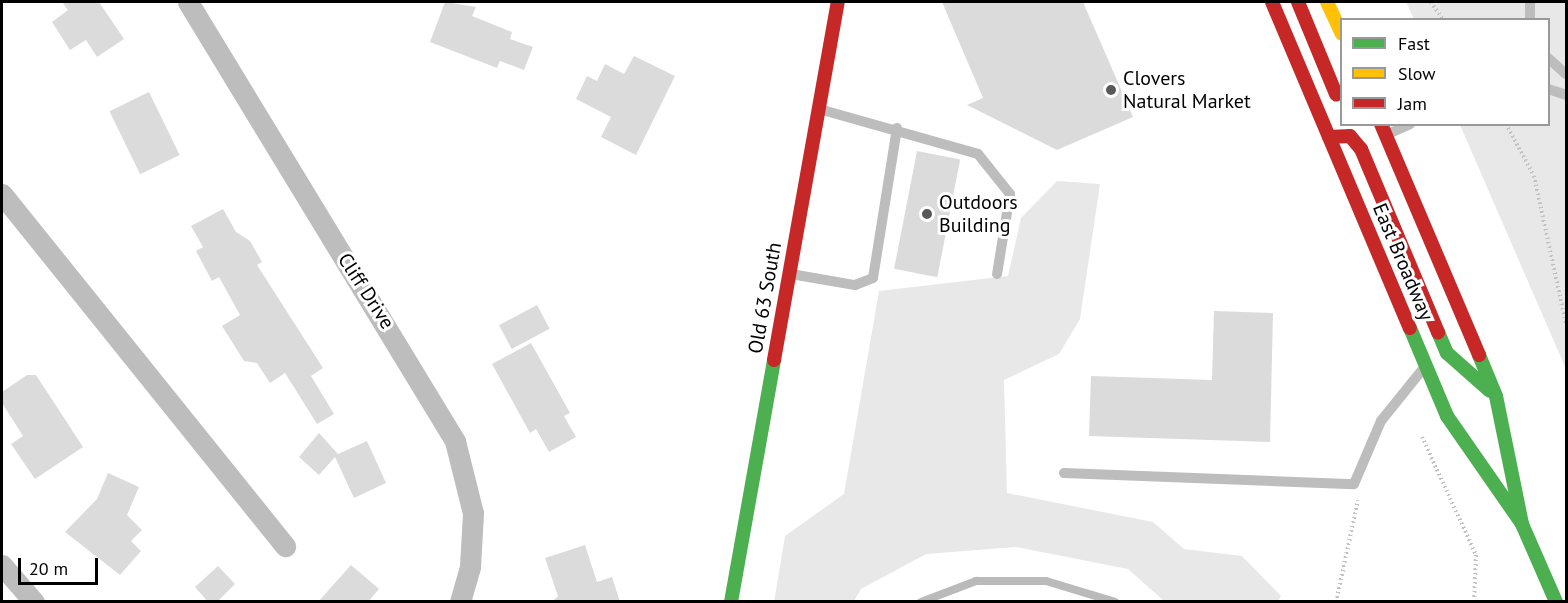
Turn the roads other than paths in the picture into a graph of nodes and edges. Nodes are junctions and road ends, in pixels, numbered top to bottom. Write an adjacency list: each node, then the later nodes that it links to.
1 (188, 2): 29 (street, Cliff Drive)
2 (838, 2): 14 (main road, Old 63 South)
3 (1272, 2): 18 (main road, East Broadway)
4 (1298, 2): 13 (main road)
5 (1327, 2): 8 (main road)
6 (1530, 2): 7 (lane)
7 (1530, 18)
8 (1340, 32)
9 (1550, 60): 10 (lane)
10 (1566, 74)
11 (1550, 90): 12 (lane)
12 (1566, 94)
13 (1340, 105)
14 (819, 109): 16 (lane); 20 (main road, Old 63 South)
15 (1401, 126): 17 (lane)
16 (897, 128): 20 (lane); 21 (lane)
17 (1383, 130): 23 (main road, East Broadway)
18 (1329, 137): 22 (main road, East Broadway); 23 (main road)
19 (2, 194): 26 (street)
20 (789, 274): 30 (main road, Old 63 South)
21 (997, 274)
22 (1426, 365): 24 (lane); 25 (main road, East Broadway)
23 (1496, 396): 25 (main road, East Broadway)
24 (1064, 473)
25 (1522, 524): 31 (main road, East Broadway)
26 (285, 546)
27 (2, 564): 28 (street)
28 (34, 602)
29 (460, 602)
30 (731, 602)
31 (1556, 602)

